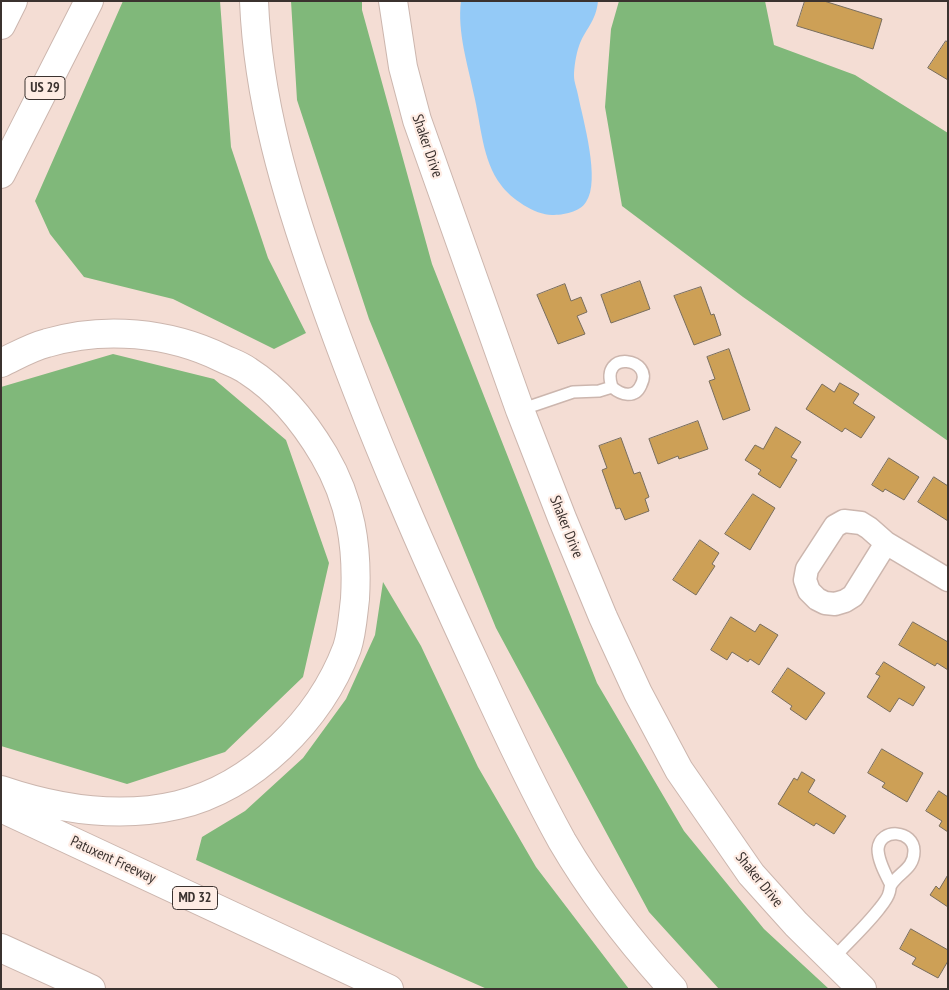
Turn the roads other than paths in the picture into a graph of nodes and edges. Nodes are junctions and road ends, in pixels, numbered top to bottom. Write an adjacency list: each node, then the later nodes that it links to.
1 (13, 1): 5 (main road)
2 (89, 1): 6 (main road, US 29)
3 (254, 1): 21 (main road)
4 (393, 1): 9 (main road, Shaker Drive)
5 (1, 25)
6 (1, 174)
7 (1, 363): 12 (main road)
8 (612, 387): 9 (lane)
9 (520, 410): 16 (main road, Shaker Drive)
10 (886, 544): 11 (street)
11 (948, 580)
12 (1, 790)
13 (1, 808): 20 (main road, Patuxent Freeway / MD 32)
14 (891, 885): 16 (lane)
15 (1, 948): 19 (main road)
16 (832, 960): 22 (main road, Shaker Drive)
17 (1, 968): 18 (main road)
18 (49, 989)
19 (91, 989)
20 (389, 989)
21 (673, 989)
22 (862, 989)

